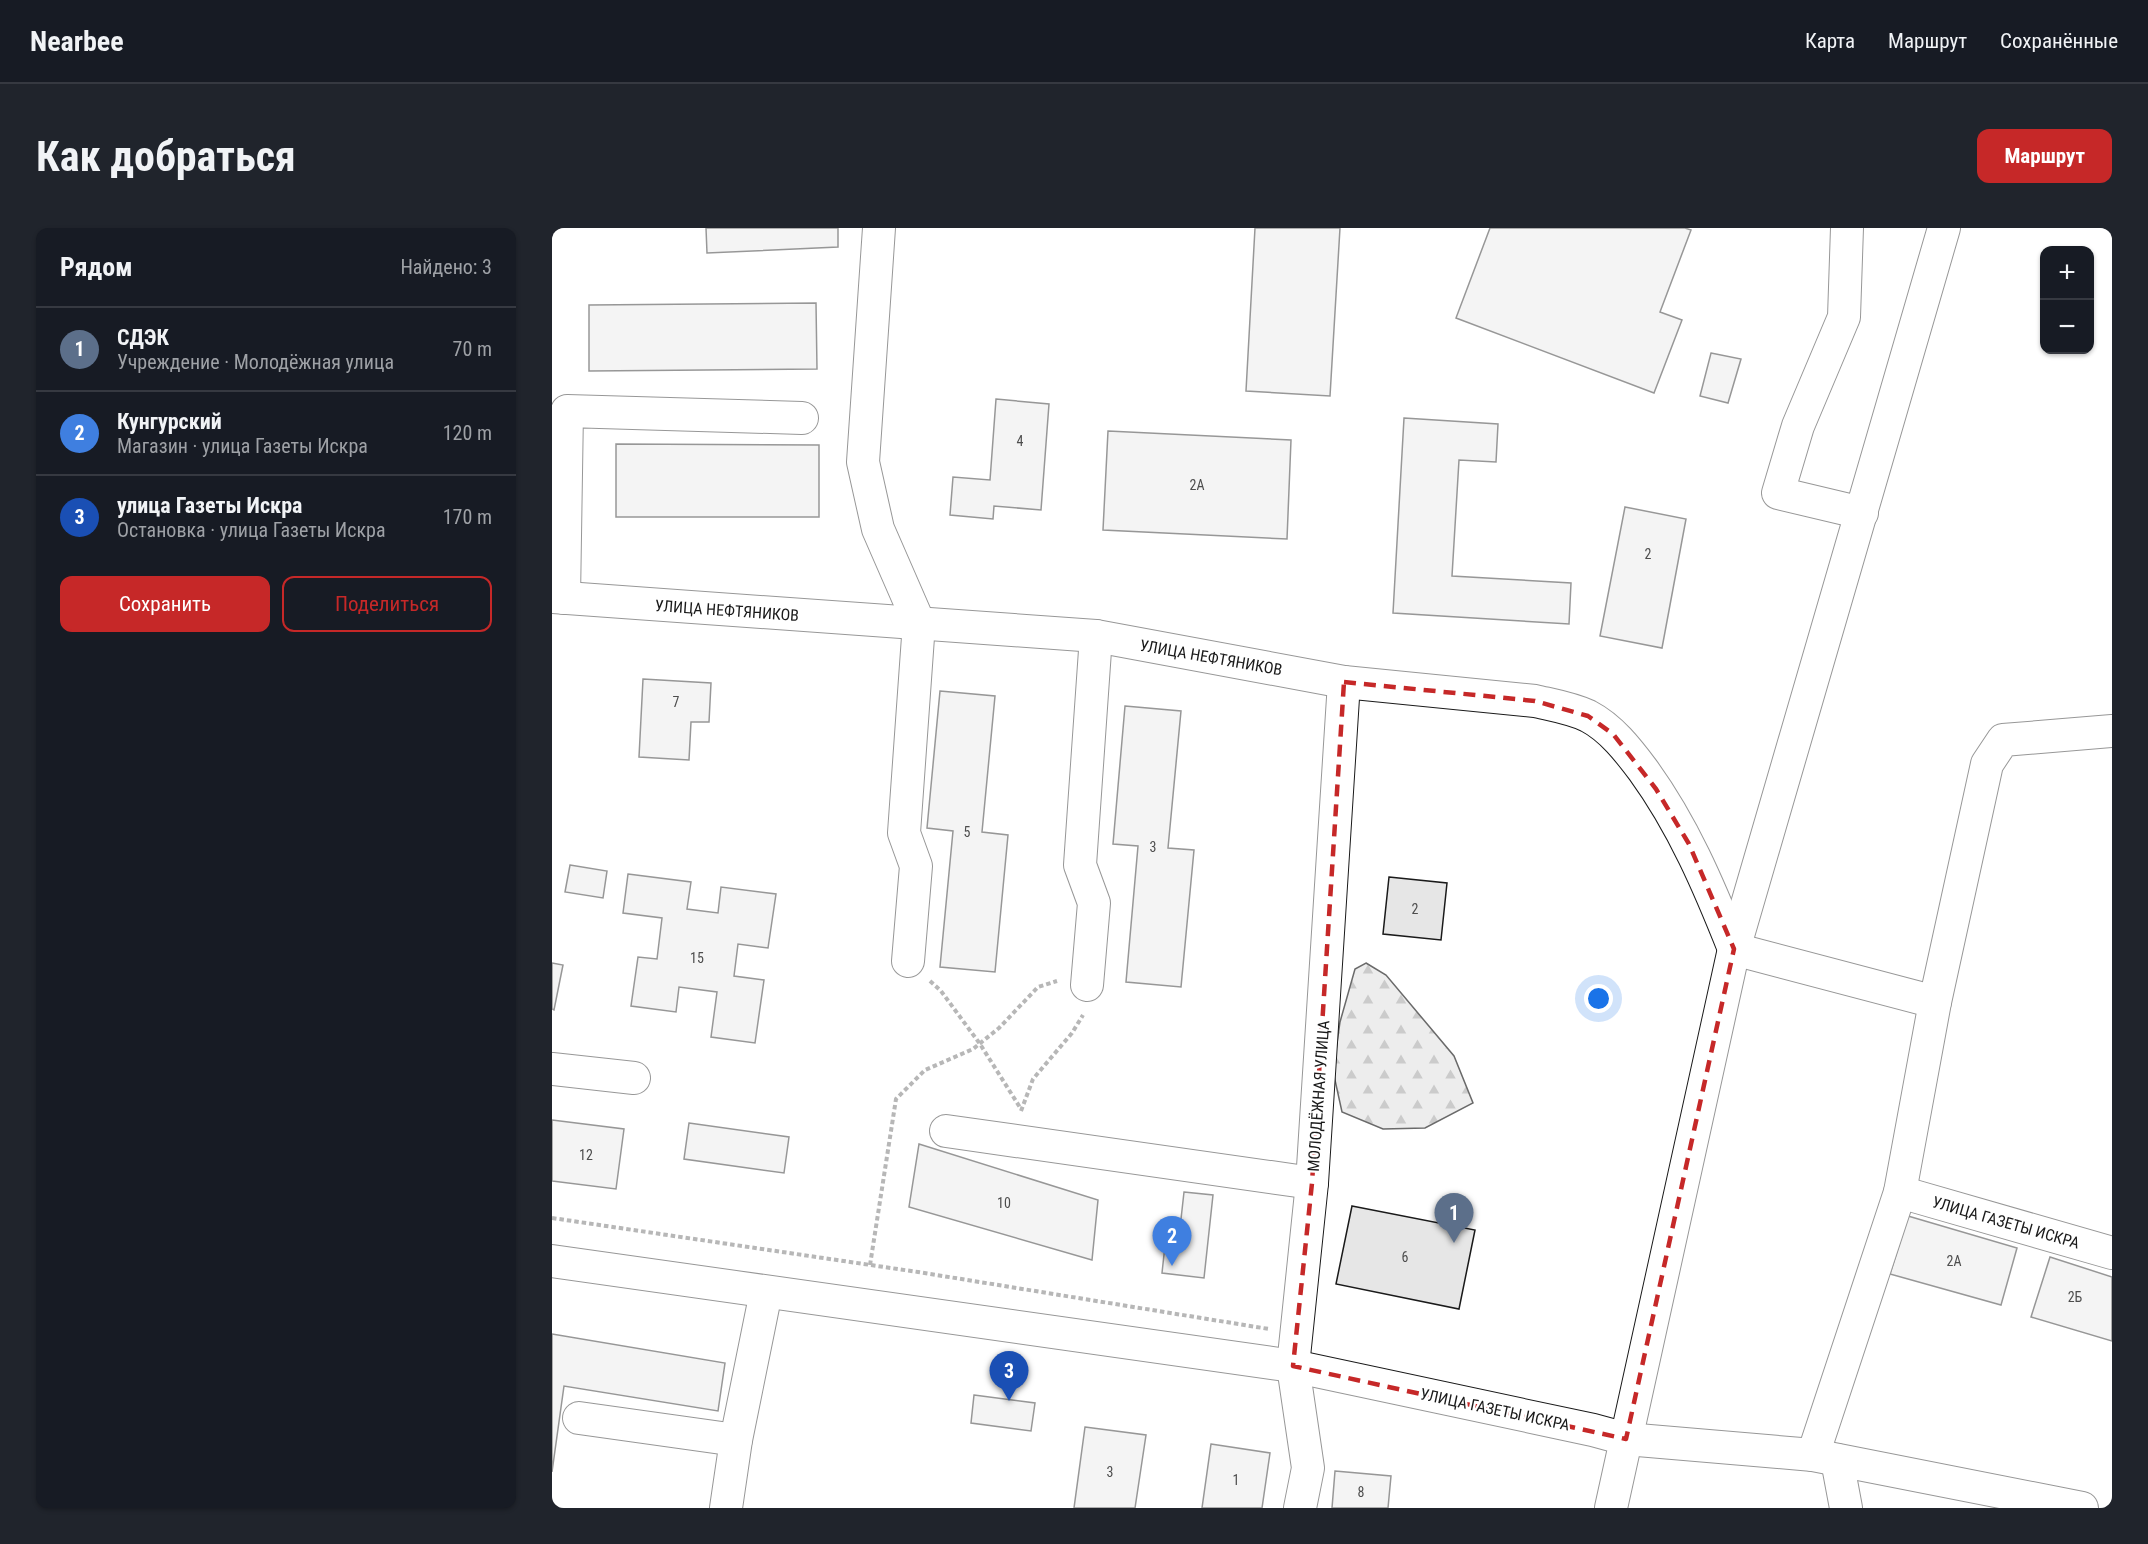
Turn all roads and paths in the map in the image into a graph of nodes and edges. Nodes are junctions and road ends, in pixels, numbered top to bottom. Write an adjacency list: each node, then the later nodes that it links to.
1 (879, 228): 7 (street)
2 (1847, 228): 5 (street)
3 (1944, 228): 5 (street)
4 (802, 418): 6 (street)
5 (1862, 513): 11 (street)
6 (558, 597): 7 (street, УЛИЦА НЕФТЯНИКОВ)
7 (919, 623): 8 (street, УЛИЦА НЕФТЯНИКОВ); 12 (street)
8 (1096, 636): 9 (street, УЛИЦА НЕФТЯНИКОВ); 13 (street)
9 (1344, 682): 11 (street, УЛИЦА НЕФТЯНИКОВ); 21 (street, МОЛОДЁЖНАЯ УЛИЦА)
10 (2112, 731): 14 (street)
11 (1734, 949): 14 (street); 31 (street)
12 (908, 961): 15 (path)
13 (1087, 985): 15 (path); 18 (path)
14 (1935, 1002): 22 (street)
15 (980, 1044): 18 (path); 26 (path)
16 (552, 1069): 17 (street)
17 (634, 1078)
18 (1022, 1109): 20 (path)
19 (946, 1131): 20 (street)
20 (1010, 1140): 21 (street)
21 (1312, 1182): 28 (street, МОЛОДЁЖНАЯ УЛИЦА)
22 (1900, 1192): 24 (street, УЛИЦА ГАЗЕТЫ ИСКРА); 33 (street)
23 (552, 1218): 26 (path)
24 (2112, 1253)
25 (552, 1261): 27 (street, УЛИЦА ГАЗЕТЫ ИСКРА)
26 (870, 1265): 28 (path)
27 (766, 1292): 29 (street, УЛИЦА ГАЗЕТЫ ИСКРА); 32 (street)
28 (1296, 1333): 29 (street, МОЛОДЁЖНАЯ УЛИЦА)
29 (1293, 1366): 31 (street, УЛИЦА ГАЗЕТЫ ИСКРА); 35 (street, МОЛОДЁЖНАЯ УЛИЦА)
30 (579, 1418): 32 (street)
31 (1626, 1439): 33 (street, УЛИЦА ГАЗЕТЫ ИСКРА); 36 (street)
32 (736, 1440): 34 (street)
33 (1825, 1457): 37 (street); 38 (street, УЛИЦА ГАЗЕТЫ ИСКРА)
34 (726, 1508)
35 (1300, 1508)
36 (1611, 1508)
37 (1846, 1508)
38 (2082, 1508)

